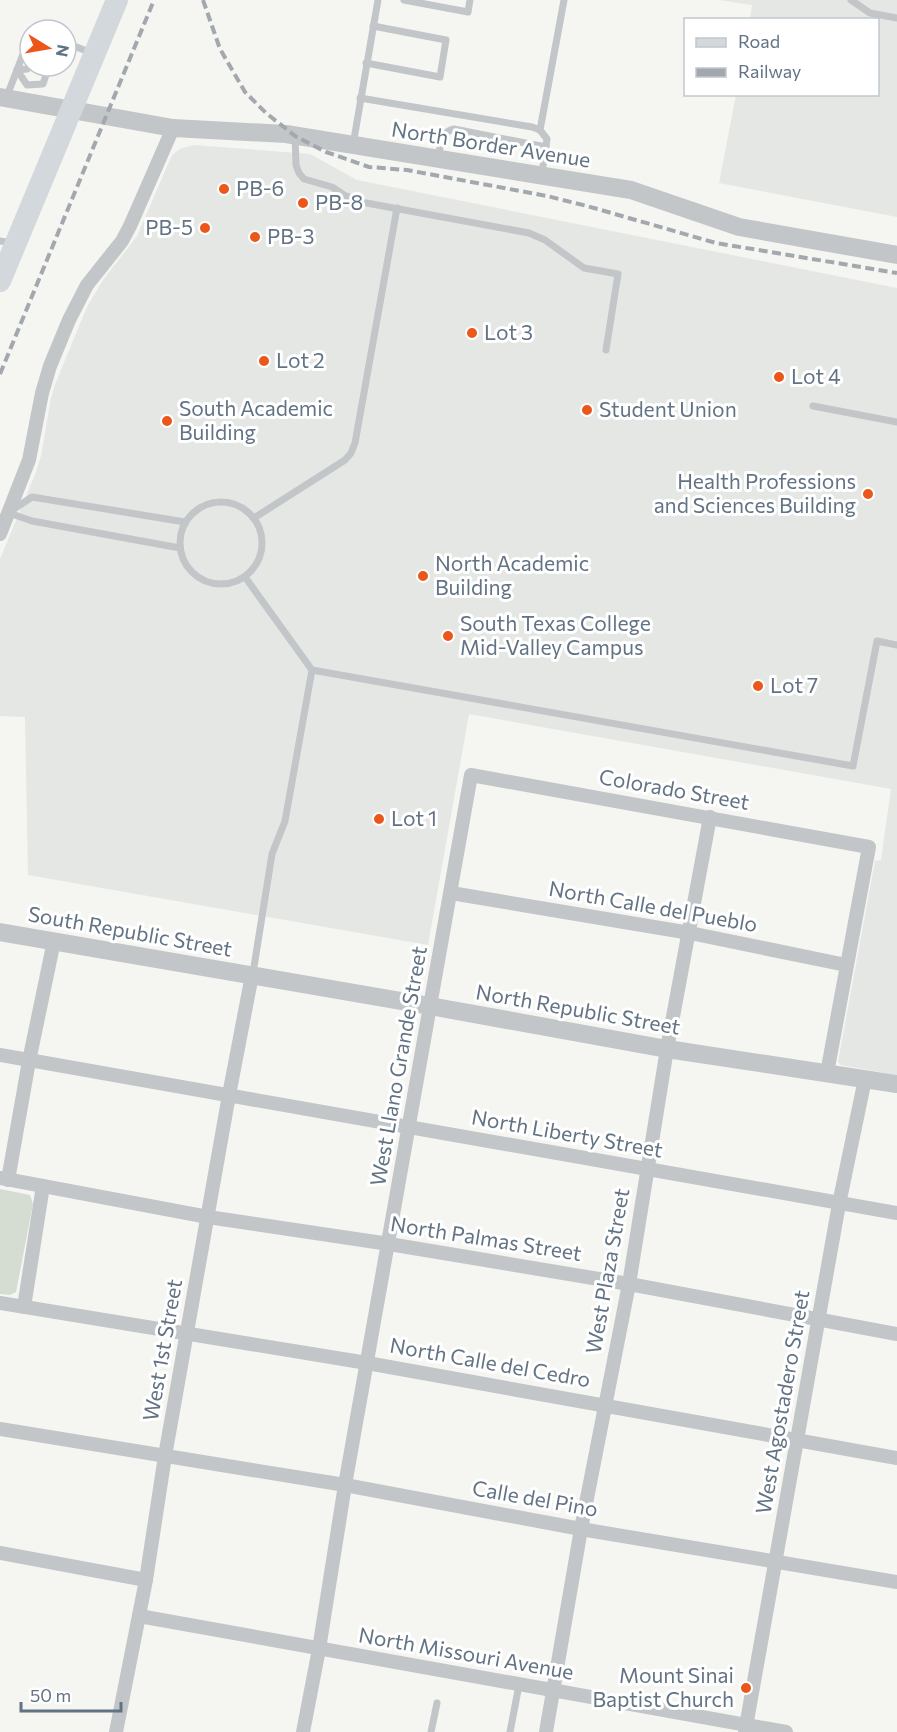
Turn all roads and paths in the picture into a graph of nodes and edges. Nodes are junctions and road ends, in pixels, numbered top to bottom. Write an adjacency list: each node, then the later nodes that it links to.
1 (117, 0): 10 (main road)
2 (378, 0): 8 (lane)
3 (404, 0): 4 (lane)
4 (470, 0)
5 (564, 0): 19 (lane)
6 (851, 0): 7 (lane)
7 (897, 18)
8 (373, 26): 11 (lane); 11 (lane)
9 (78, 48): 10 (lane)
10 (94, 54): 17 (main road)
11 (366, 63): 16 (lane)
12 (17, 70): 15 (lane)
13 (22, 78): 14 (lane)
14 (46, 78)
15 (3, 98): 17 (street, North Border Avenue)
16 (360, 98): 19 (lane); 21 (lane)
17 (71, 110): 18 (street, North Border Avenue); 26 (main road)
18 (173, 128): 20 (street, North Border Avenue); 32 (street)
19 (540, 130): 22 (lane)
20 (295, 136): 21 (street, North Border Avenue); 25 (lane)
21 (353, 145): 23 (street, North Border Avenue)
22 (546, 147): 23 (lane); 24 (lane)
23 (438, 159): 24 (street, North Border Avenue)
24 (542, 176): 27 (street, North Border Avenue)
25 (397, 208): 29 (lane); 33 (lane)
26 (8, 242): 28 (main road)
27 (897, 255)
28 (0, 281)
29 (606, 350)
30 (813, 406): 31 (lane)
31 (897, 422)
32 (4, 511): 34 (lane); 35 (street); 36 (lane)
33 (254, 518): 34 (lane); 37 (lane)
34 (185, 522): 36 (lane)
35 (0, 534)
36 (180, 548): 37 (lane)
37 (245, 577): 39 (lane)
38 (897, 645): 39 (lane)
39 (312, 670): 47 (lane)
40 (471, 775): 41 (street, Colorado Street); 42 (street, West Llano Grande Street)
41 (710, 817): 44 (street, West Plaza Street); 46 (street, Colorado Street)
42 (451, 893): 44 (street, North Calle del Pueblo); 48 (street, West Llano Grande Street)
43 (0, 932): 45 (street, South Republic Street)
44 (690, 933): 46 (street, North Calle del Pueblo); 49 (street, West Plaza Street)
45 (54, 941): 47 (street, South Republic Street); 51 (street)
46 (846, 965): 52 (street)
47 (252, 975): 48 (street, North Republic Street); 55 (street, West 1st Street)
48 (430, 1006): 49 (street, North Republic Street); 56 (street, West Llano Grande Street)
49 (667, 1049): 52 (street, North Republic Street); 57 (street, West Plaza Street)
50 (0, 1055): 51 (street, North Liberty Street)
51 (29, 1060): 55 (street, North Liberty Street); 58 (street)
52 (827, 1073): 53 (street, North Republic Street)
53 (865, 1079): 54 (street, North Republic Street); 60 (street, West Agostadero Street)
54 (897, 1084)
55 (229, 1095): 56 (street, North Liberty Street); 62 (street, West 1st Street)
56 (409, 1127): 57 (street, North Liberty Street); 63 (street, West Llano Grande Street)
57 (646, 1170): 60 (street, North Liberty Street); 64 (street, West Plaza Street)
58 (4, 1179): 59 (street, North Palmas Street)
59 (43, 1186): 62 (street, North Palmas Street); 66 (street)
60 (839, 1204): 61 (street, North Liberty Street); 67 (street, West Agostadero Street)
61 (897, 1213)
62 (208, 1217): 63 (street, North Palmas Street); 69 (street, West 1st Street)
63 (389, 1244): 64 (street, North Palmas Street); 70 (street, West Llano Grande Street)
64 (629, 1284): 67 (street, North Palmas Street); 71 (street, West Plaza Street)
65 (0, 1304): 66 (street, North Calle del Cedro)
66 (24, 1307): 69 (street, North Calle del Cedro)
67 (819, 1321): 68 (street, North Palmas Street); 73 (street, West Agostadero Street)
68 (897, 1334)
69 (188, 1335): 70 (street, North Calle del Cedro); 74 (street, West 1st Street)
70 (367, 1363): 71 (street, North Calle del Cedro); 76 (street, West Llano Grande Street)
71 (606, 1405): 73 (street, North Calle del Cedro); 77 (street, West Plaza Street)
72 (0, 1429): 74 (street, Calle del Pino)
73 (798, 1442): 75 (street, North Calle del Cedro); 79 (street, West Agostadero Street)
74 (165, 1456): 76 (street, Calle del Pino); 80 (street, West 1st Street)
75 (897, 1458)
76 (345, 1485): 77 (street, Calle del Pino); 83 (street)
77 (581, 1529): 79 (street, Calle del Pino); 85 (street, West Plaza Street)
78 (0, 1553): 80 (street)
79 (776, 1561): 81 (street, Calle del Pino); 87 (street, West Agostadero Street)
80 (146, 1580): 82 (street, West 1st Street)
81 (897, 1582)
82 (139, 1616): 83 (street, North Missouri Avenue); 88 (street, West 1st Street)
83 (319, 1649): 84 (street, North Missouri Avenue); 89 (street)
84 (519, 1684): 85 (street, North Missouri Avenue); 91 (lane)
85 (554, 1691): 87 (street, North Missouri Avenue); 92 (street, West Plaza Street)
86 (437, 1703): 90 (lane)
87 (746, 1729): 93 (street, North Missouri Avenue)
88 (116, 1732)
89 (303, 1732)
90 (431, 1732)
91 (510, 1732)
92 (546, 1732)
93 (786, 1732)

